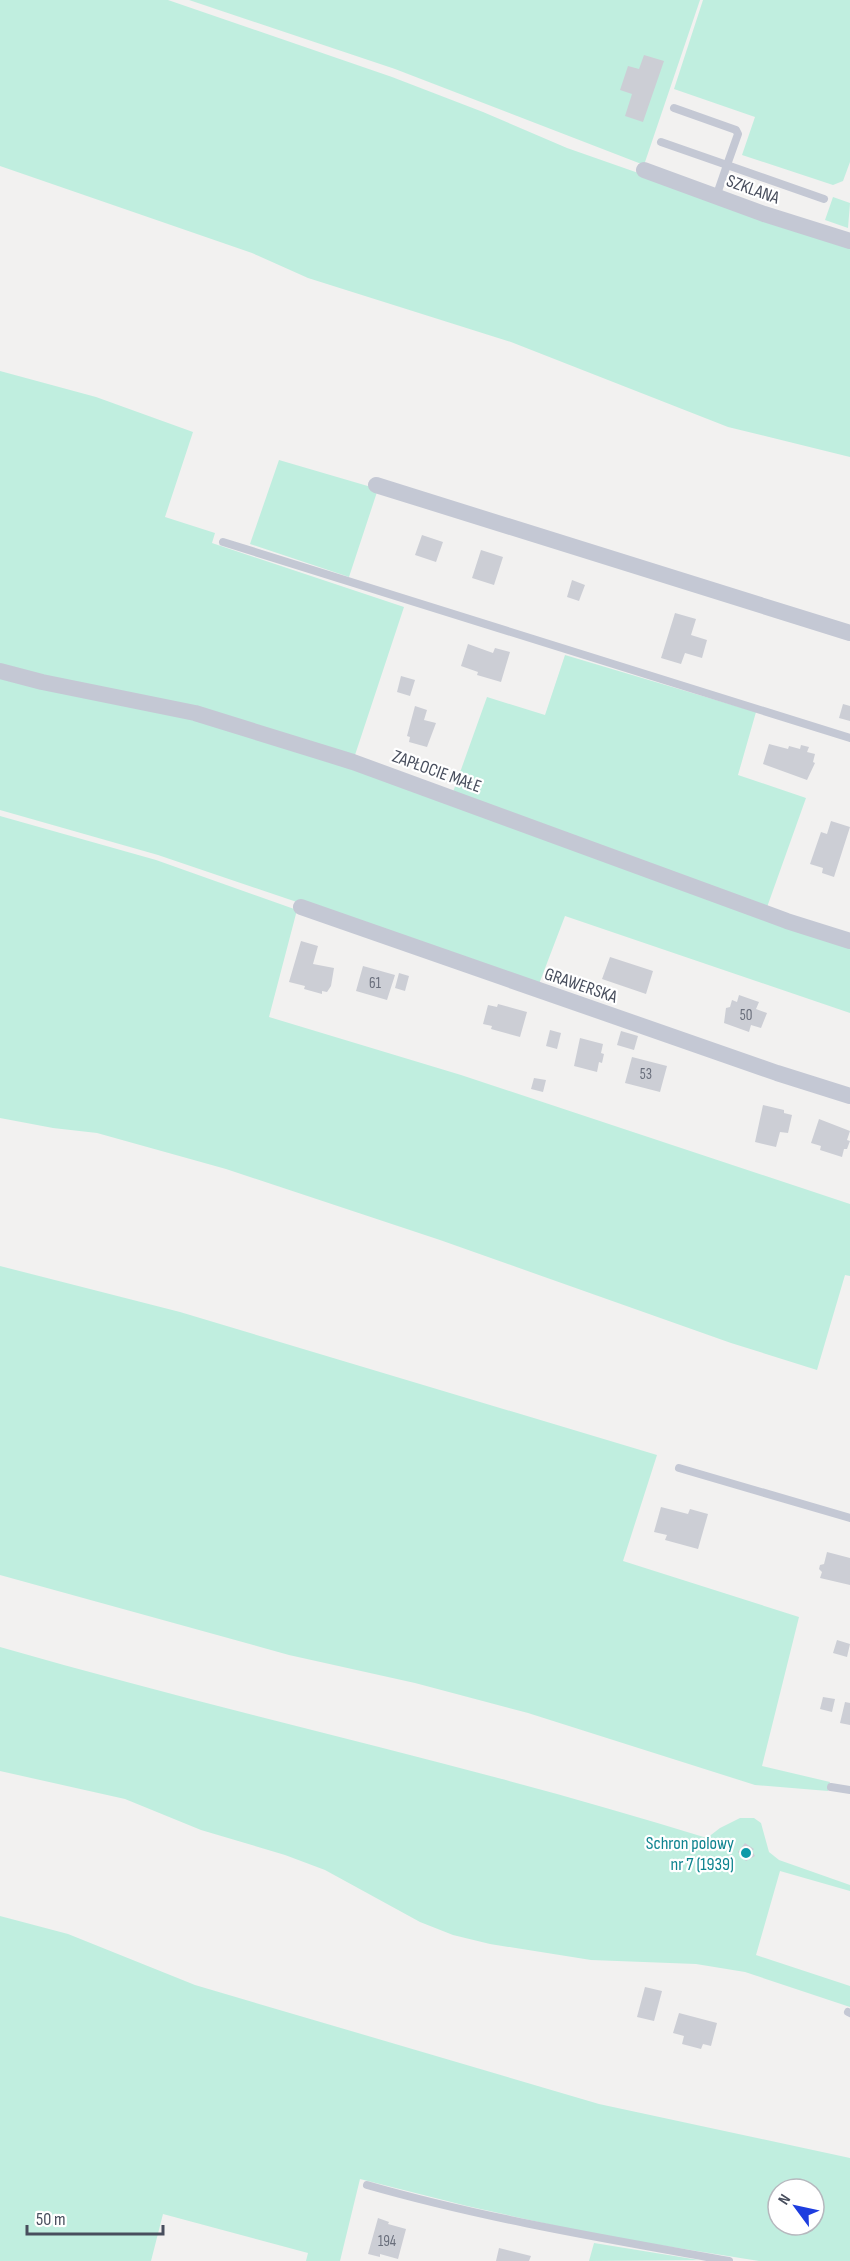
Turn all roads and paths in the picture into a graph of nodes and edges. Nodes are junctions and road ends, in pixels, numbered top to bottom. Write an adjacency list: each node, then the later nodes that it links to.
1 (674, 108): 3 (lane)
2 (661, 142): 3 (lane)
3 (727, 165): 5 (lane); 6 (lane)
4 (644, 170): 5 (street, SZKLANA)
5 (716, 197): 7 (street, SZKLANA)
6 (824, 199)
7 (850, 241)
8 (376, 485): 10 (street)
9 (223, 542): 12 (lane)
10 (850, 633)
11 (0, 670): 14 (street, ZAPŁOCIE MAŁE)
12 (850, 738)
13 (301, 907): 15 (street, GRAWERSKA)
14 (850, 942)
15 (850, 1096)
16 (679, 1468): 17 (lane)
17 (850, 1518)
18 (831, 1787): 19 (lane)
19 (850, 1790)
20 (367, 2185): 21 (lane)
21 (729, 2261)

